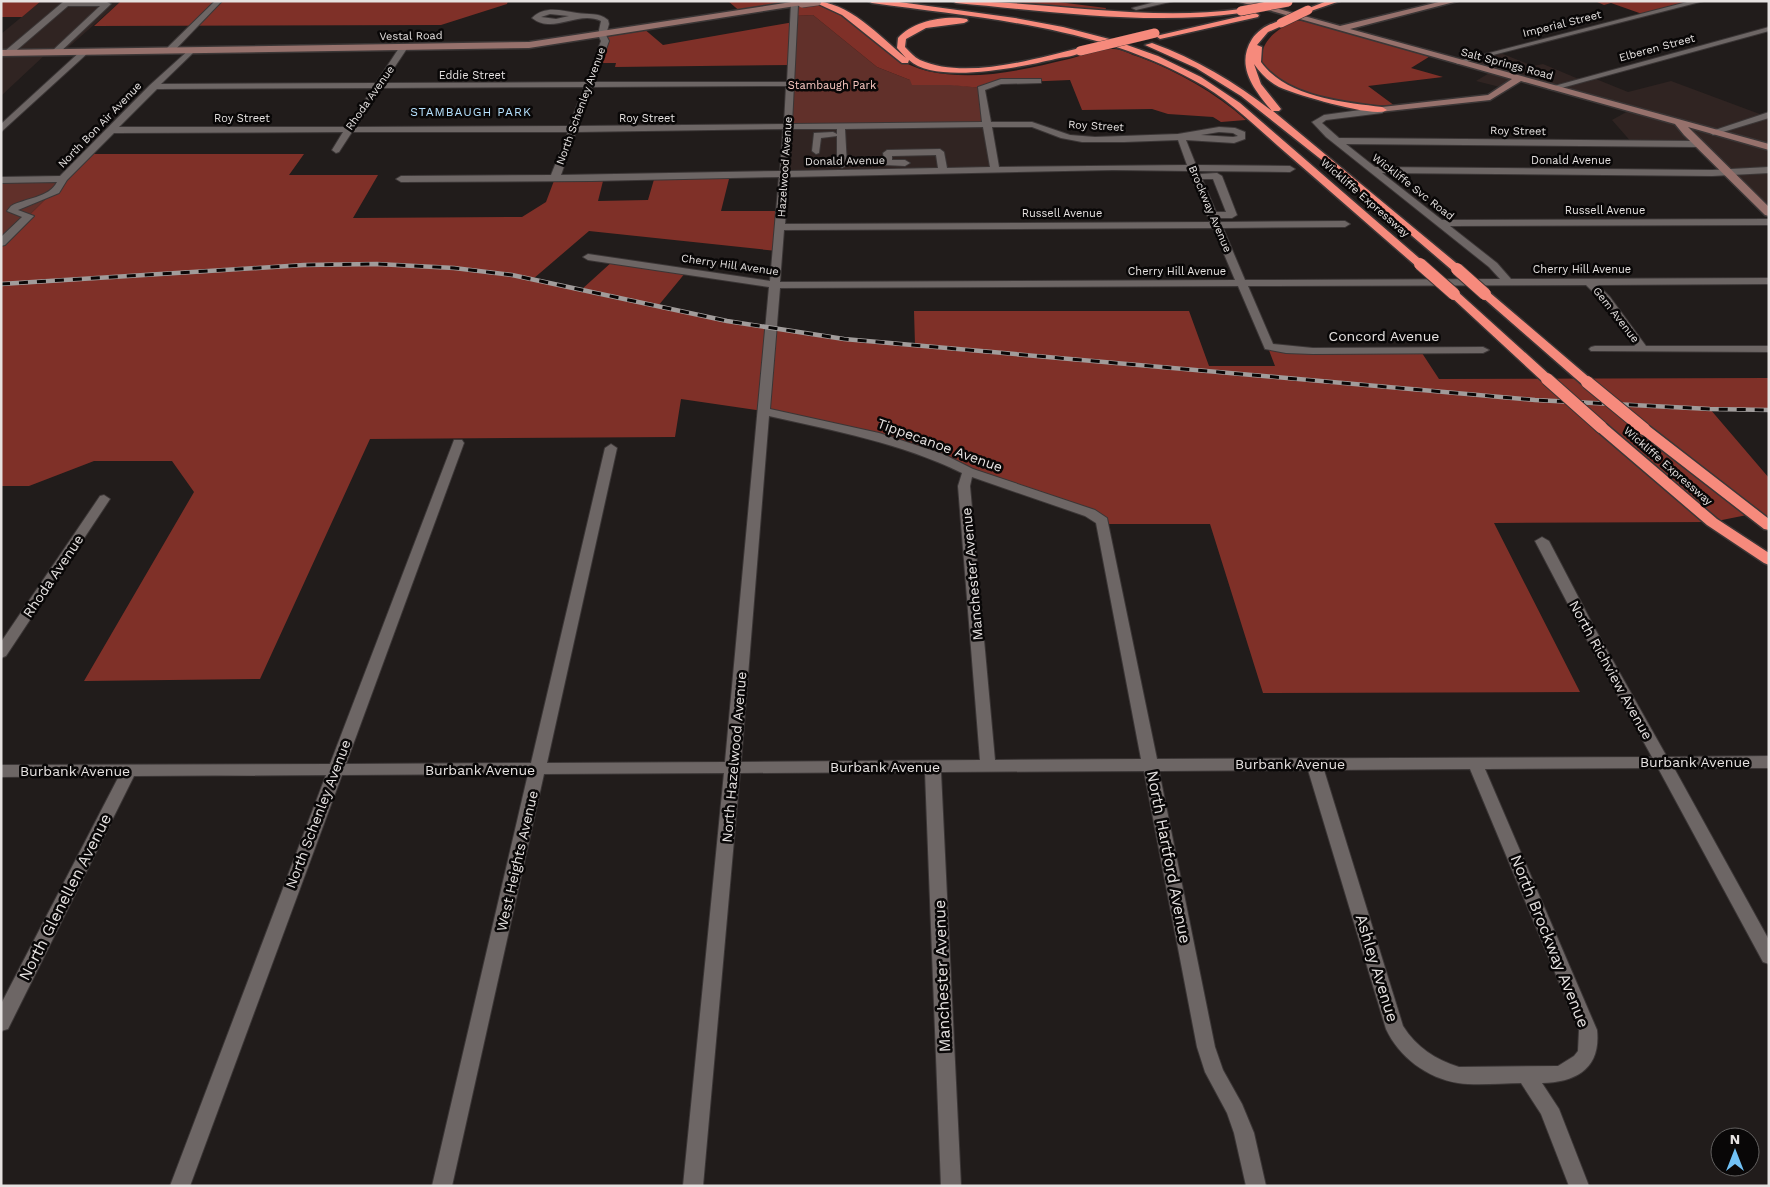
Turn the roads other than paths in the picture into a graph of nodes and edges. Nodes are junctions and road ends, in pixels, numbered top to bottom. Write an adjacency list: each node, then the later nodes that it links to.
1 (219, 1): 23 (street)
2 (816, 1): 13 (street, Vestal Road, bridge); 21 (highway, bridge)
3 (872, 1): 36 (highway, Wickliffe Expressway)
4 (923, 1): 63 (highway, Wickliffe Expressway)
5 (956, 1): 15 (highway)
6 (1171, 1): 14 (street)
7 (1240, 1): 18 (street, Salt Springs Road)
8 (1312, 1): 12 (highway)
9 (1336, 1): 17 (highway, bridge)
10 (1454, 1): 18 (street)
11 (1701, 1): 28 (street, Imperial Street)
12 (1293, 2): 15 (highway); 15 (highway, bridge)
13 (798, 4): 20 (street, Vestal Road); 31 (street, Hazelwood Avenue)
14 (1136, 8)
15 (1248, 13): 21 (highway)
16 (575, 15): 20 (street)
17 (1280, 23): 37 (highway); 63 (highway)
18 (1338, 29): 28 (street, Salt Springs Road)
19 (1769, 29): 35 (street, Elberen Street)
20 (602, 35): 22 (street, Vestal Road); 33 (street, North Schenley Avenue)
21 (1158, 35): 36 (highway, bridge)
22 (404, 47): 24 (street, Vestal Road); 32 (street, Rhoda Avenue)
23 (170, 50): 24 (street, Vestal Road); 25 (street, Vestal Road)
24 (191, 50): 34 (street, North Bon Air Avenue)
25 (86, 51): 26 (street, Vestal Road); 42 (street)
26 (55, 52): 27 (street, Vestal Road); 27 (street)
27 (5, 53)
28 (1458, 62): 29 (street, Salt Springs Road)
29 (1518, 79): 35 (street, Salt Springs Road); 37 (street)
30 (1038, 81): 40 (street)
31 (790, 84): 33 (street, Eddie Street); 41 (street, Hazelwood Avenue)
32 (379, 86): 33 (street, Eddie Street); 34 (street, Eddie Street); 45 (street, Rhoda Avenue)
33 (589, 86): 43 (street, North Schenley Avenue)
34 (153, 87): 44 (street, North Bon Air Avenue)
35 (1551, 88): 39 (street, Salt Springs Road)
36 (1237, 105): 95 (highway, Wickliffe Expressway, bridge)
37 (1382, 110): 49 (street, Wickliffe Svc Road)
38 (1769, 115): 47 (street)
39 (1679, 123): 47 (street, Salt Springs Road); 50 (street)
40 (987, 124): 46 (street, Roy Street); 48 (street, Roy Street); 57 (street)
41 (788, 127): 43 (street, Roy Street); 46 (street, Roy Street); 62 (street, Hazelwood Avenue)
42 (1, 129)
43 (572, 129): 45 (street, Roy Street); 65 (street, North Schenley Avenue)
44 (111, 130): 45 (street, Roy Street); 66 (street, North Bon Air Avenue)
45 (348, 130): 52 (street, Rhoda Avenue)
46 (841, 131): 53 (street); 54 (street)
47 (1713, 132): 51 (street, Salt Springs Road)
48 (1181, 137): 48 (street, Roy Street); 60 (street, Brockway Avenue)
49 (1337, 141): 50 (street, Roy Street); 58 (street, Wickliffe Svc Road)
50 (1698, 144): 61 (street)
51 (1769, 147)
52 (336, 150)
53 (816, 151)
54 (842, 165)
55 (942, 166): 55 (street); 57 (street, Donald Avenue); 62 (street, Donald Avenue)
56 (1290, 168): 60 (street, Donald Avenue)
57 (995, 169): 60 (street, Donald Avenue)
58 (1373, 170): 61 (street, Donald Avenue); 73 (street, Wickliffe Svc Road)
59 (1769, 170): 61 (street, Donald Avenue)
60 (1194, 172): 71 (street, Brockway Avenue); 71 (street)
61 (1726, 172): 69 (street)
62 (784, 174): 65 (street, Donald Avenue); 75 (street, Hazelwood Avenue)
63 (1347, 174): 96 (highway, Wickliffe Expressway, bridge)
64 (401, 178): 65 (street, Donald Avenue)
65 (555, 178)
66 (63, 179): 67 (street); 68 (street, North Bon Air Avenue)
67 (1, 180)
68 (50, 195): 70 (street, North Bon Air Avenue); 70 (street)
69 (1769, 213)
70 (29, 216): 76 (street, North Bon Air Avenue)
71 (1214, 220): 74 (street, Russell Avenue); 75 (street, Russell Avenue); 81 (street, Brockway Avenue)
72 (1769, 222): 73 (street, Russell Avenue)
73 (1441, 223): 79 (street, Wickliffe Svc Road)
74 (1345, 224)
75 (780, 226): 82 (street, Hazelwood Avenue)
76 (1, 243)
77 (588, 257): 82 (street, Cherry Hill Avenue)
78 (1769, 281): 80 (street, Cherry Hill Avenue)
79 (1508, 282): 80 (street, Cherry Hill Avenue); 81 (street, Cherry Hill Avenue)
80 (1589, 282): 85 (street, Gem Avenue)
81 (1241, 283): 82 (street, Cherry Hill Avenue); 87 (street, Brockway Avenue)
82 (775, 285): 83 (street, Hazelwood Avenue)
83 (770, 328): 89 (street, North Hazelwood Avenue)
84 (1595, 349): 85 (street)
85 (1643, 349): 86 (street)
86 (1769, 349)
87 (1286, 350): 88 (street, Concord Avenue)
88 (1483, 350)
89 (763, 410): 92 (street, Tippecanoe Avenue); 108 (street, North Hazelwood Avenue)
90 (458, 443): 110 (street, North Schenley Avenue)
91 (611, 448): 109 (street, West Heights Avenue)
92 (969, 472): 94 (street, Tippecanoe Avenue); 106 (street, Manchester Avenue)
93 (104, 499): 100 (street, Rhoda Avenue)
94 (1102, 521): 105 (street, North Hartford Avenue)
95 (1712, 522): 98 (highway, Wickliffe Expressway); 99 (highway)
96 (1769, 526)
97 (1542, 541): 101 (street, North Richview Avenue)
98 (1769, 560)
99 (1769, 572)
100 (1, 653)
101 (1661, 762): 102 (street, Burbank Avenue); 103 (street, Burbank Avenue); 113 (street, North Richview Avenue)
102 (1769, 762)
103 (1475, 763): 104 (street, Burbank Avenue); 115 (street, North Brockway Avenue)
104 (1314, 764): 105 (street, Burbank Avenue); 115 (street, Ashley Avenue)
105 (1151, 765): 106 (street, Burbank Avenue); 120 (street, North Hartford Avenue)
106 (988, 766): 107 (street, Burbank Avenue)
107 (933, 767): 108 (street, Burbank Avenue); 119 (street, Manchester Avenue)
108 (734, 768): 109 (street, Burbank Avenue); 118 (street, North Hazelwood Avenue)
109 (538, 769): 110 (street, Burbank Avenue); 117 (street, West Heights Avenue)
110 (335, 770): 112 (street, Burbank Avenue); 116 (street, North Schenley Avenue)
111 (1, 771): 112 (street, Burbank Avenue)
112 (129, 771): 114 (street, North Glenellen Avenue)
113 (1769, 957)
114 (1, 1023)
115 (1526, 1075): 121 (street)
116 (180, 1186)
117 (442, 1186)
118 (694, 1186)
119 (951, 1186)
120 (1256, 1186)
121 (1578, 1186)

